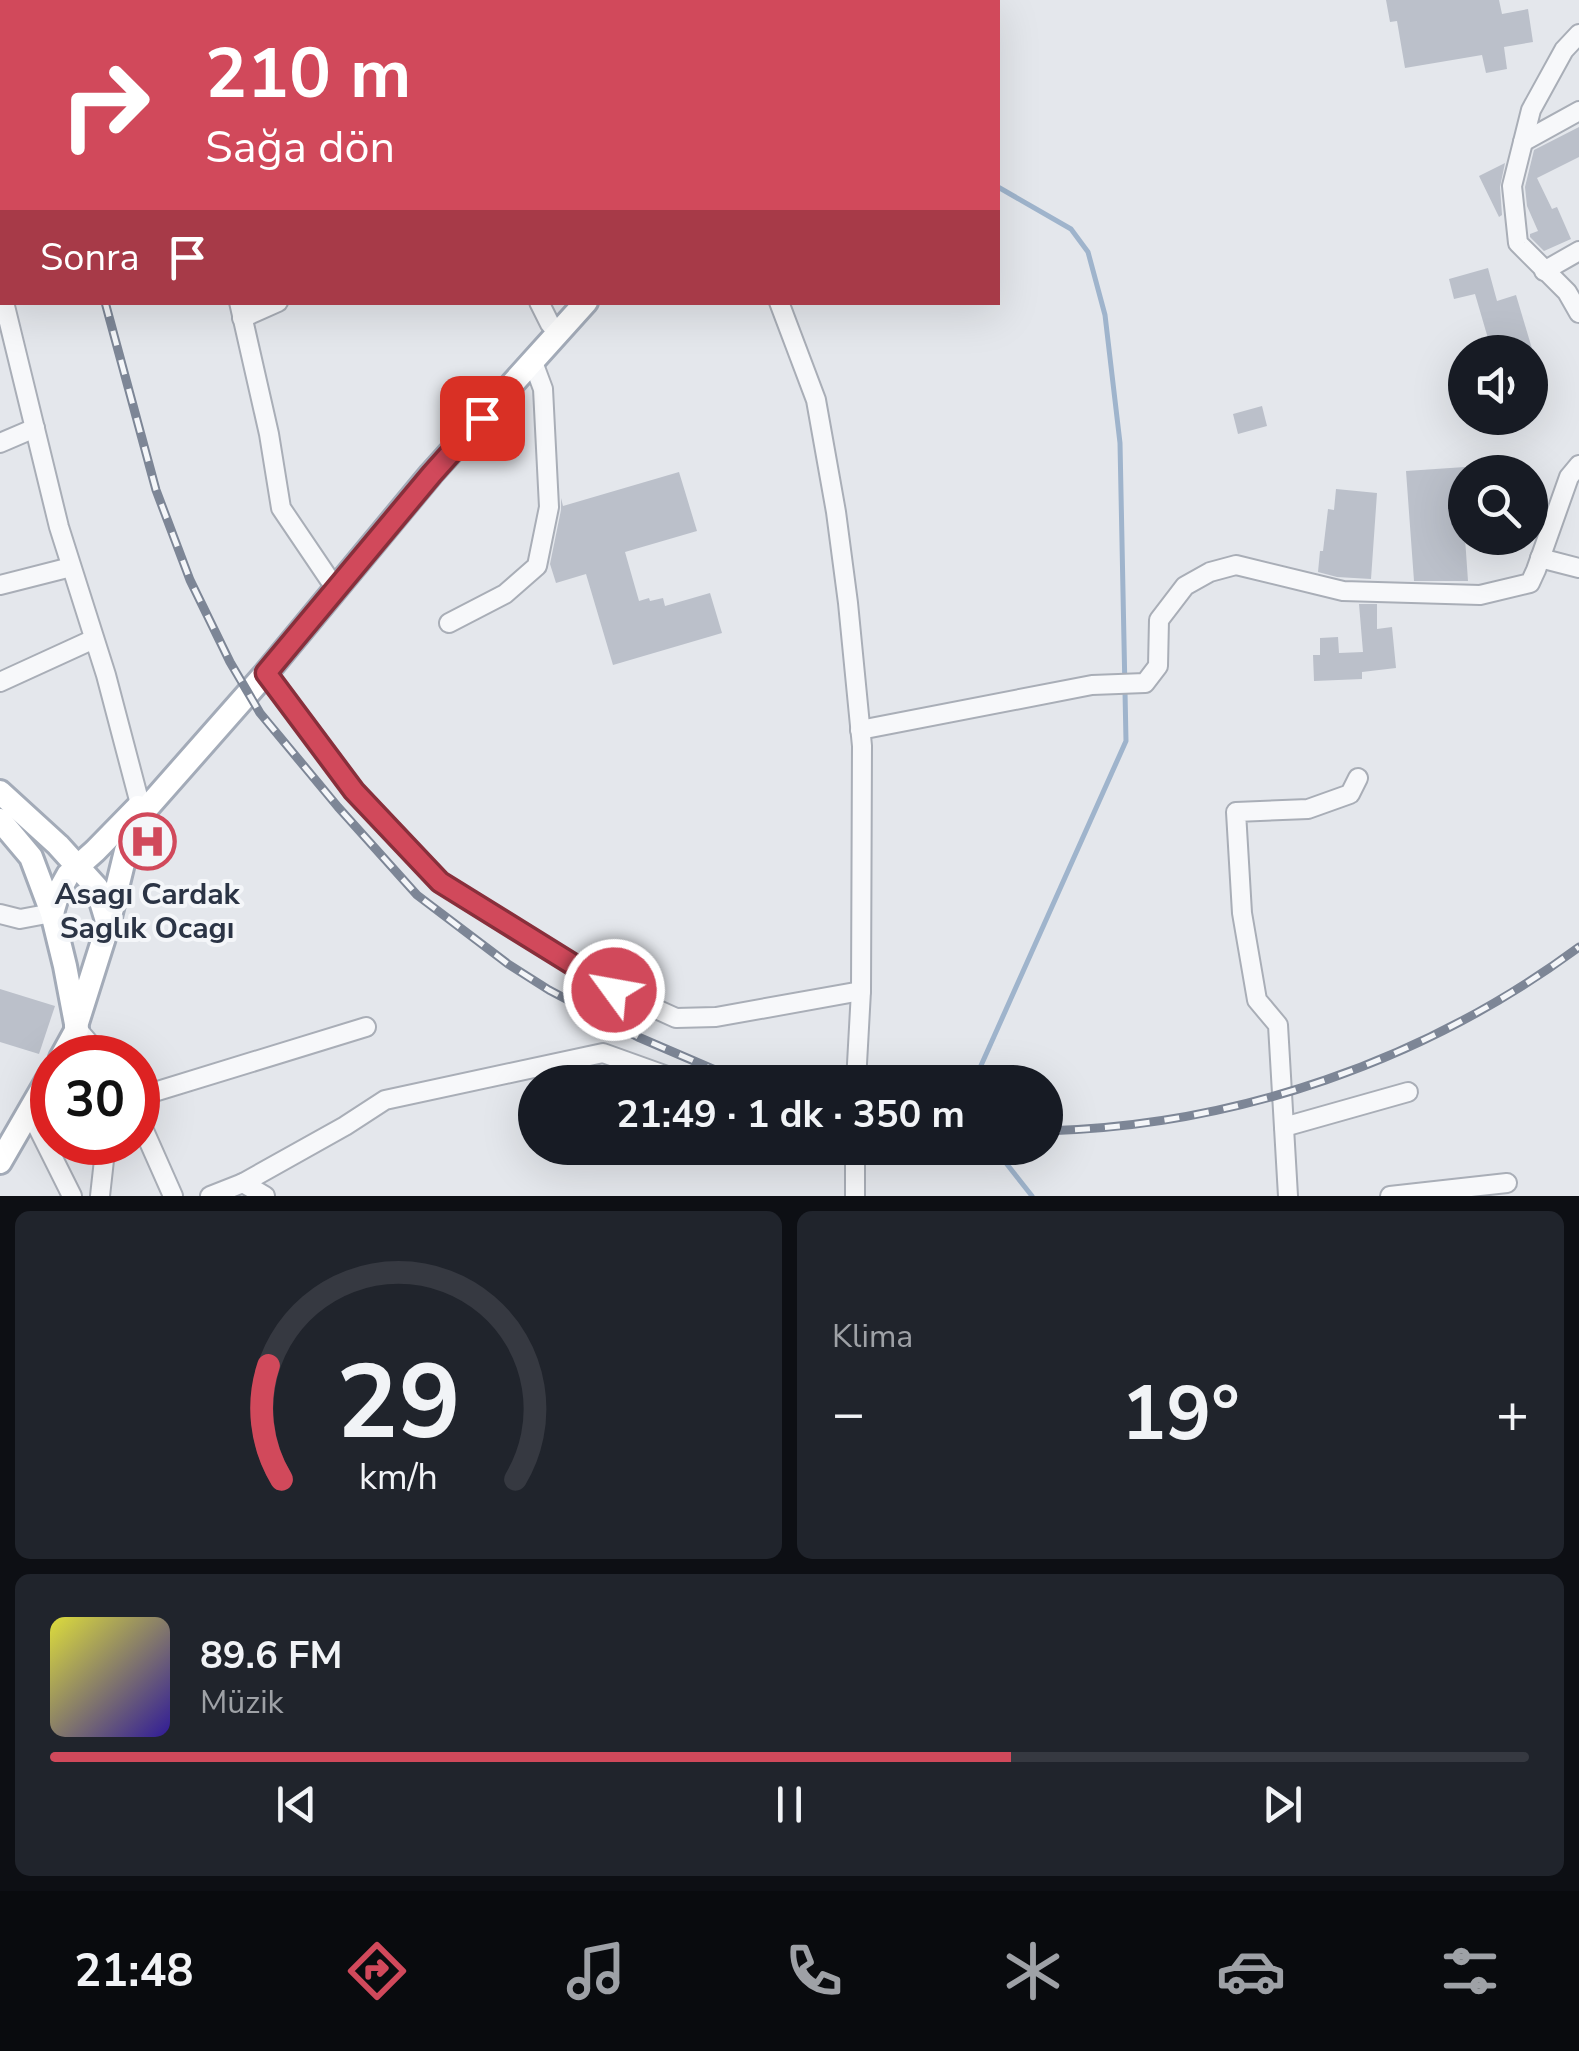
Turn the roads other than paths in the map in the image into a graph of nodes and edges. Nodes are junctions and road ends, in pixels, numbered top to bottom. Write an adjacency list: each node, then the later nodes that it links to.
1 (1579, 34): 3 (street)
2 (1579, 111): 3 (street)
3 (1523, 142): 5 (street)
4 (1579, 251): 5 (street)
5 (1544, 272): 11 (street)
6 (4, 305): 13 (street)
7 (583, 305): 12 (main road)
8 (780, 305): 25 (street)
9 (241, 310): 19 (street)
10 (545, 313): 19 (main road)
11 (1579, 313)
12 (533, 362): 21 (street); 23 (main road)
13 (35, 428): 14 (street); 17 (street)
14 (0, 443)
15 (1579, 465): 16 (street)
16 (1540, 558): 18 (street); 25 (street)
17 (72, 567): 20 (street); 22 (street)
18 (1579, 568)
19 (329, 579): 28 (main road)
20 (0, 585)
21 (448, 623)
22 (94, 639): 24 (street); 28 (street)
23 (266, 673): 33 (main road); 34 (street)
24 (0, 682)
25 (860, 730): 34 (street)
26 (1358, 778): 46 (street)
27 (0, 792): 30 (main road)
28 (140, 804): 30 (main road)
29 (0, 820): 31 (main road)
30 (78, 866): 31 (main road); 33 (main road)
31 (52, 913): 32 (street); 35 (main road)
32 (0, 914)
33 (108, 924): 35 (main road)
34 (861, 991): 41 (street)
35 (76, 1027): 37 (main road); 38 (street)
36 (366, 1027): 43 (street)
37 (72, 1035)
38 (83, 1035)
39 (548, 1065): 40 (street)
40 (637, 1065)
41 (857, 1065)
42 (518, 1071): 53 (street)
43 (160, 1090)
44 (1408, 1092): 46 (street)
45 (30, 1112): 47 (main road)
46 (1284, 1127): 60 (street)
47 (0, 1162)
48 (56, 1165): 54 (street)
49 (103, 1165): 55 (street)
50 (159, 1165): 56 (street)
51 (855, 1165): 59 (street)
52 (1507, 1183): 61 (street)
53 (243, 1184): 57 (street); 58 (street)
54 (72, 1196)
55 (100, 1196)
56 (172, 1196)
57 (210, 1196)
58 (266, 1196)
59 (855, 1196)
60 (1288, 1196)
61 (1390, 1196)

